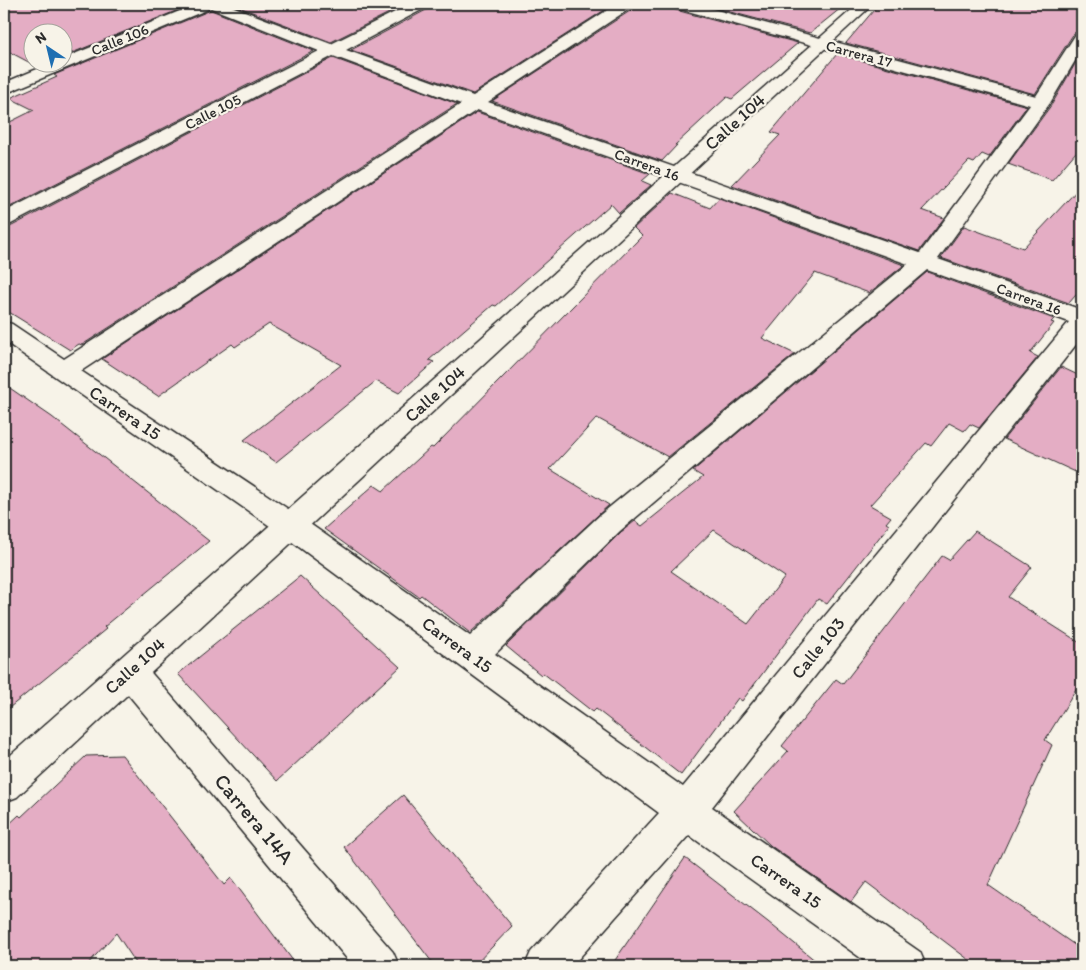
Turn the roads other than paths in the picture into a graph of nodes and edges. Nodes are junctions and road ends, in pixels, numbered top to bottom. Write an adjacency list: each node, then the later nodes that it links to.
1 (209, 4): 10 (street, Calle 106)
2 (214, 4): 9 (street, Carrera 16)
3 (422, 4): 9 (street, Calle 105)
4 (627, 4): 11 (street)
5 (678, 4): 8 (street, Carrera 17)
6 (866, 4): 8 (street, Calle 104)
7 (1082, 37): 12 (street)
8 (821, 44): 12 (street, Carrera 17); 13 (street, Calle 104)
9 (331, 51): 11 (street, Carrera 16); 14 (street, Calle 105)
10 (4, 88)
11 (475, 103): 13 (street, Carrera 16); 18 (street)
12 (1041, 103): 15 (street)
13 (676, 176): 15 (street, Carrera 16); 19 (street, Calle 104)
14 (4, 220)
15 (925, 261): 16 (street, Carrera 16); 20 (street)
16 (1082, 320): 23 (street, Calle 103)
17 (4, 330): 18 (street, Carrera 15)
18 (64, 371): 19 (street, Carrera 15)
19 (290, 525): 20 (street, Carrera 15); 21 (street, Calle 104)
20 (471, 656): 23 (street, Carrera 15)
21 (129, 671): 22 (street, Calle 104); 24 (street, Carrera 14A)
22 (4, 784)
23 (686, 811): 25 (street, Calle 103); 26 (street, Carrera 15)
24 (379, 966)
25 (545, 966)
26 (906, 966)

